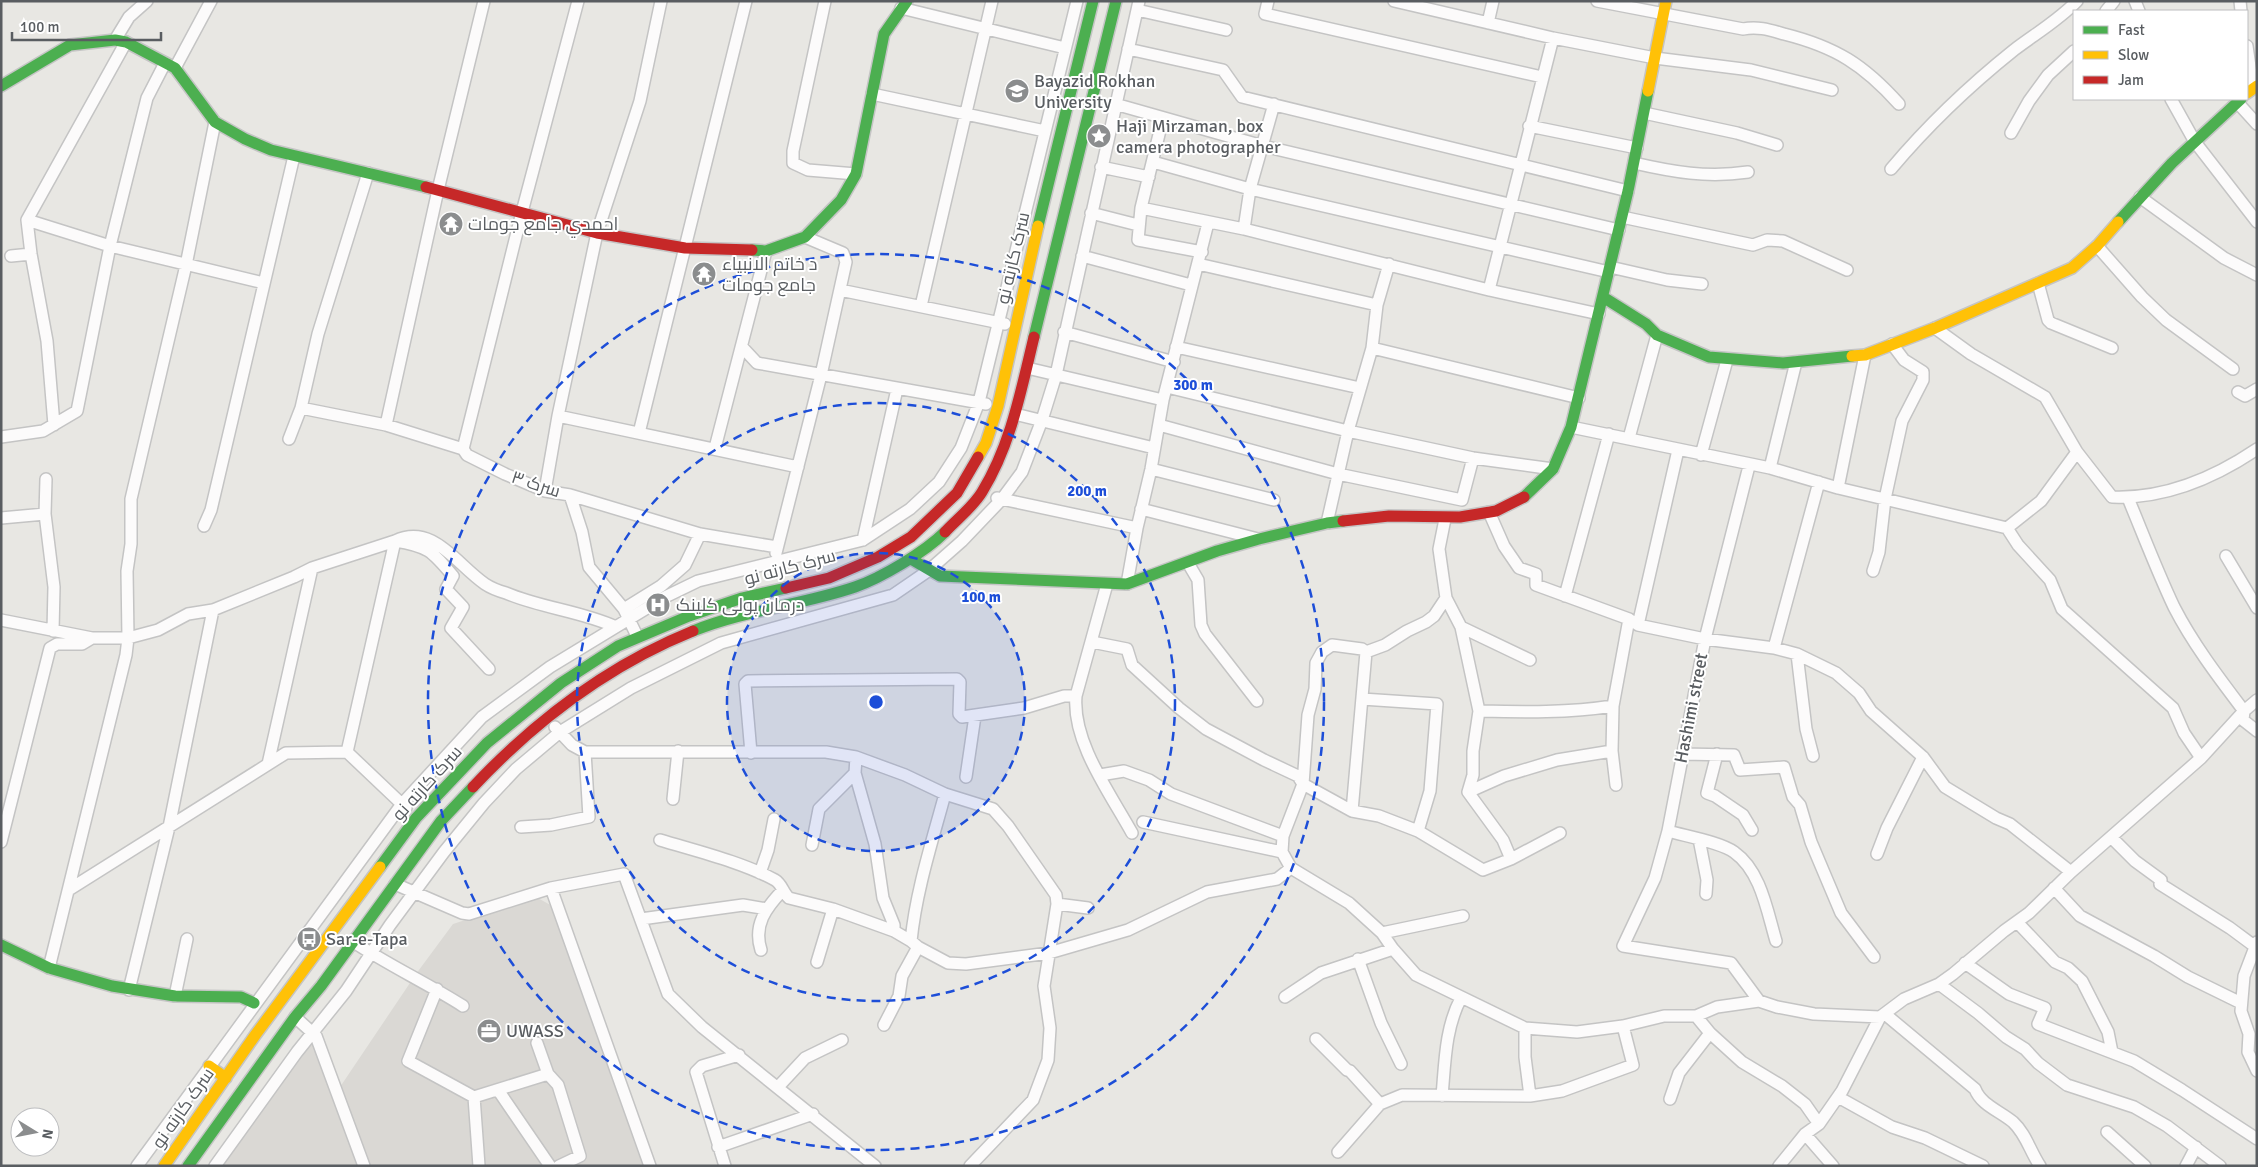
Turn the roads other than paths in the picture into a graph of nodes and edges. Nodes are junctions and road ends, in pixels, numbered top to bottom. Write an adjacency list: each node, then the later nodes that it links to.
1 (147, 1): 25 (street)
2 (211, 1): 31 (street)
3 (484, 1): 65 (street)
4 (578, 1): 70 (street)
5 (660, 1): 79 (street)
6 (746, 1): 84 (street)
7 (825, 1): 62 (street)
8 (992, 1): 22 (street)
9 (1077, 1): 26 (street)
10 (1093, 1): 107 (main road, سرک کارته نو)
11 (1116, 1): 109 (main road, سرک کارته نو)
12 (1268, 1): 32 (street)
13 (1394, 1): 21 (street)
14 (1493, 1): 21 (street)
15 (1598, 1): 20 (street)
16 (1666, 1): 20 (main road)
17 (2077, 1): 59 (street)
18 (904, 5): 22 (street); 36 (main road)
19 (1138, 6): 23 (street); 27 (street)
20 (1663, 15): 30 (main road); 41 (street)
21 (1488, 23): 24 (street)
22 (986, 28): 26 (street); 43 (street)
23 (1226, 30)
24 (1553, 38): 30 (street); 32 (street)
25 (120, 41): 31 (main road); 33 (main road); 73 (street)
26 (1065, 48): 48 (street)
27 (1128, 49): 39 (street); 40 (street)
28 (2073, 52): 49 (street)
29 (2248, 55): 34 (street)
30 (1655, 58): 35 (street); 42 (main road)
31 (170, 66): 45 (main road); 81 (street)
32 (1542, 77): 47 (street)
33 (1, 86)
34 (2252, 89)
35 (1832, 90)
36 (872, 94): 43 (street); 62 (main road)
37 (2173, 100): 50 (street)
38 (2239, 100): 46 (street); 50 (main road)
39 (1115, 104): 44 (street); 58 (street)
40 (1274, 104): 52 (street); 57 (street)
41 (1900, 104)
42 (1644, 113): 51 (street); 53 (main road)
43 (966, 114): 48 (street); 104 (street)
44 (1163, 118): 52 (street); 55 (street)
45 (215, 122): 54 (main road); 92 (street)
46 (2257, 124)
47 (1529, 126): 53 (street); 57 (street)
48 (1045, 131): 106 (street)
49 (2011, 133)
50 (2195, 142): 67 (main road); 74 (street)
51 (1777, 145)
52 (1263, 146): 64 (street); 68 (street)
53 (1637, 148): 56 (main road)
54 (294, 156): 61 (main road); 96 (street)
55 (1153, 162): 63 (street); 64 (street)
56 (1634, 163): 60 (street); 66 (main road)
57 (1521, 165): 66 (street); 68 (street)
58 (1101, 167): 63 (street); 71 (street)
59 (1891, 169)
60 (1748, 172)
61 (368, 173): 65 (main road); 134 (street)
62 (856, 174): 80 (main road)
63 (1149, 177): 69 (street)
64 (1250, 189): 77 (street); 83 (street)
65 (438, 190): 70 (main road); 139 (street)
66 (1628, 191): 72 (main road)
67 (2140, 197): 82 (main road); 95 (street)
68 (1511, 205): 78 (street); 83 (street)
69 (1141, 208): 75 (street); 76 (street)
70 (522, 212): 79 (main road); 150 (street)
71 (1091, 213): 76 (street); 89 (street)
72 (1622, 217): 78 (main road); 94 (street)
73 (27, 220): 81 (street); 87 (street)
74 (2257, 222)
75 (1208, 223): 77 (street); 86 (street)
76 (1138, 225): 86 (street)
77 (1244, 230): 91 (street)
78 (1619, 230): 93 (main road)
79 (597, 233): 84 (main road); 136 (street)
80 (804, 237): 85 (main road); 100 (street)
81 (110, 246): 92 (street); 138 (street)
82 (2097, 246): 97 (main road); 122 (street)
83 (1499, 247): 93 (street); 101 (street)
84 (685, 248): 85 (main road); 143 (street)
85 (766, 251): 114 (street)
86 (1202, 252): 90 (street)
87 (31, 254): 88 (street); 138 (street)
88 (11, 256)
89 (1082, 256): 99 (street); 110 (street)
90 (1198, 264): 99 (street); 103 (street)
91 (1389, 264): 101 (street); 103 (street)
92 (186, 265): 96 (street); 207 (street)
93 (1609, 270): 98 (street); 102 (main road)
94 (1847, 270)
95 (2257, 275)
96 (264, 283): 178 (street)
97 (2038, 283): 108 (main road); 116 (street)
98 (1702, 284)
99 (1191, 285): 113 (street)
100 (840, 290): 104 (street); 123 (street)
101 (1489, 290): 105 (street)
102 (1603, 297): 105 (main road); 111 (main road)
103 (1377, 304): 115 (street)
104 (921, 306): 106 (street)
105 (1599, 314): 130 (main road)
106 (998, 322): 107 (street); 132 (street)
107 (1016, 327): 109 (street); 133 (main road, سرک کارته نو)
108 (1935, 328): 112 (main road); 153 (street)
109 (1036, 332): 121 (main road, سرک کارته نو)
110 (1064, 332): 119 (street); 124 (street)
111 (1656, 335): 118 (main road); 146 (street)
112 (1892, 344): 117 (main road); 170 (street)
113 (1176, 347): 119 (street); 127 (street)
114 (743, 348): 123 (street); 148 (street)
115 (1372, 348): 127 (street); 130 (street)
116 (2112, 348)
117 (1865, 355): 120 (main road); 164 (street)
118 (1727, 360): 120 (main road); 154 (street)
119 (1174, 362): 125 (street)
120 (1796, 362): 159 (street)
121 (1027, 368): 124 (street); 135 (main road, سرک کارته نو)
122 (2233, 369)
123 (821, 375): 126 (street); 157 (street)
124 (1056, 375): 131 (street); 137 (street)
125 (1166, 387): 131 (street); 142 (street)
126 (897, 388): 132 (street); 183 (street)
127 (1360, 388): 142 (street)
128 (2257, 390): 129 (street)
129 (2238, 392)
130 (1579, 398): 141 (main road)
131 (1163, 400): 140 (street)
132 (979, 402): 133 (street); 183 (street)
133 (998, 406): 205 (main road, سرک کارته نو)
134 (301, 408): 139 (street, سرک ۳); 147 (street)
135 (1016, 414): 137 (street); 166 (main road, سرک کارته نو)
136 (558, 416): 143 (street); 165 (street)
137 (1042, 420): 149 (street); 169 (street)
138 (54, 425): 145 (street)
139 (386, 425): 150 (street, سرک ۳)
140 (1159, 425): 149 (street); 161 (street)
141 (1571, 427): 144 (street); 160 (main road)
142 (1348, 431): 155 (street); 161 (street)
143 (639, 433): 148 (street)
144 (1609, 434): 146 (street); 195 (street)
145 (1, 437)
146 (1629, 438): 152 (street)
147 (289, 439)
148 (715, 448): 157 (street)
149 (1154, 448): 158 (street)
150 (463, 449): 165 (street, سرک ۳)
151 (2257, 449): 168 (street)
152 (1678, 450): 154 (street); 201 (street)
153 (2076, 452): 168 (street); 180 (street)
154 (1701, 455): 156 (street)
155 (1473, 458): 160 (street); 161 (street)
156 (1749, 466): 159 (street); 208 (street, Hashimi street)
157 (798, 467): 185 (street)
158 (1151, 468): 171 (street); 172 (street)
159 (1770, 468): 163 (street)
160 (1553, 469): 173 (main road)
161 (1338, 474): 177 (street)
162 (46, 479): 174 (street)
163 (1819, 482): 164 (street); 210 (street)
164 (1838, 488): 170 (street)
165 (546, 491): 167 (street, سرک ۳)
166 (981, 494): 169 (street); 187 (main road, سرک کارته نو)
167 (570, 495): 181 (street, سرک ۳); 199 (street)
168 (2128, 498): 223 (street)
169 (1002, 499): 179 (street); 191 (street)
170 (1885, 499): 180 (street); 192 (street)
171 (1274, 500)
172 (1141, 509): 179 (street); 182 (street)
173 (1489, 512): 176 (main road); 195 (street)
174 (45, 514): 175 (street); 204 (street)
175 (1, 518)
176 (1445, 519): 177 (main road); 196 (street)
177 (1327, 523): 182 (main road)
178 (204, 526)
179 (1136, 528): 194 (street)
180 (2007, 528): 240 (street)
181 (700, 534): 185 (street, سرک ۳); 199 (street)
182 (1259, 539): 189 (main road)
183 (863, 540): 188 (street)
184 (395, 541): 190 (street); 202 (street); 214 (street); 231 (street)
185 (777, 547): 188 (street)
186 (2226, 556): 197 (street)
187 (911, 559): 191 (main road); 217 (main road, سرک کارته نو)
188 (775, 561): 199 (street)
189 (1188, 563): 194 (main road); 220 (street)
190 (312, 568): 198 (street); 241 (street)
191 (928, 571): 193 (main road); 227 (street)
192 (1873, 571)
193 (1107, 584): 194 (main road); 209 (street)
194 (1127, 584)
195 (1565, 596): 201 (street)
196 (1446, 598): 203 (street); 211 (street)
197 (2257, 608)
198 (213, 610): 207 (street); 255 (street)
199 (627, 614): 202 (street); 205 (street)
200 (1, 620): 204 (street)
201 (1634, 622): 208 (street); 221 (street)
202 (616, 627): 250 (street)
203 (1461, 627): 213 (street); 222 (street)
204 (53, 631): 206 (street)
205 (637, 636): 215 (main road, سرک کارته نو)
206 (92, 638): 207 (street); 266 (street)
207 (128, 638): 277 (street)
208 (1706, 639): 210 (street); 234 (street, Hashimi street)
209 (1092, 642): 216 (street); 245 (street)
210 (1774, 648): 212 (street)
211 (1366, 652): 218 (street); 245 (street)
212 (1797, 654): 236 (street); 238 (street)
213 (1530, 660)
214 (489, 669)
215 (561, 683): 217 (main road); 228 (main road, سرک کارته نو)
216 (1076, 696): 224 (street); 243 (street)
217 (572, 697): 225 (main road, سرک کارته نو)
218 (1362, 699): 251 (street); 258 (street)
219 (2257, 700): 223 (street)
220 (1257, 701)
221 (1613, 706): 222 (street); 230 (street)
222 (1479, 711): 247 (street)
223 (2244, 711): 226 (street); 240 (street)
224 (975, 716): 233 (street); 244 (street)
225 (547, 717): 227 (street); 239 (main road, سرک کارته نو)
226 (2257, 731)
227 (560, 732): 232 (street); 279 (street)
228 (487, 744): 239 (main road); 252 (main road, سرک کارته نو)
229 (678, 751): 232 (street); 233 (street); 249 (street)
230 (1612, 751): 246 (street); 247 (street)
231 (347, 752): 241 (street); 250 (street)
232 (585, 752): 256 (street)
233 (751, 753): 237 (street)
234 (1682, 754): 235 (street); 259 (street, Hashimi street)
235 (1717, 754): 257 (street); 300 (street)
236 (1813, 756)
237 (856, 757): 242 (street); 248 (street)
238 (1923, 757): 269 (street); 272 (street)
239 (500, 758): 274 (main road, سرک کارته نو)
240 (2201, 758): 263 (street)
241 (268, 764): 255 (street)
242 (855, 773): 267 (street); 288 (street)
243 (1100, 775): 260 (street); 262 (street)
244 (966, 777)
245 (1303, 784): 251 (street); 262 (street)
246 (1616, 785)
247 (1468, 792): 270 (street)
248 (945, 794): 281 (street); 293 (street)
249 (672, 799)
250 (402, 804): 252 (street); 312 (street)
251 (1352, 811): 258 (street)
252 (416, 818): 332 (main road, سرک کارته نو)
253 (774, 819): 273 (street)
254 (1143, 822): 268 (street)
255 (169, 827): 277 (street); 307 (street)
256 (521, 827)
257 (1752, 830)
258 (1418, 831): 270 (street)
259 (1668, 831): 265 (street); 311 (street, Hashimi street)
260 (1132, 832)
261 (1560, 834): 270 (street)
262 (1283, 836): 268 (street)
263 (2111, 838): 272 (street); 295 (street)
264 (660, 840): 273 (street)
265 (1699, 840): 280 (street); 291 (street)
266 (1, 842)
267 (812, 845)
268 (1282, 852): 271 (street)
269 (1878, 854)
270 (1512, 859)
271 (1291, 868): 289 (street); 298 (street)
272 (2071, 872): 276 (street)
273 (760, 873): 278 (street)
274 (395, 884): 279 (street); 292 (main road, سرک کارته نو)
275 (550, 888): 279 (street); 286 (street); 357 (street)
276 (2054, 888): 287 (street); 313 (street)
277 (70, 889): 304 (street)
278 (782, 890): 283 (street); 284 (street)
279 (413, 893): 299 (street)
280 (1706, 894)
281 (1057, 904): 282 (street); 298 (street)
282 (1088, 908)
283 (767, 909): 286 (street); 297 (street)
284 (833, 909): 288 (street); 302 (street)
285 (1463, 916): 289 (street)
286 (641, 919): 327 (street)
287 (2017, 922): 303 (street); 326 (street)
288 (894, 931): 293 (street)
289 (1382, 933): 296 (street)
290 (187, 939): 308 (street)
291 (1776, 940)
292 (352, 941): 299 (street); 317 (main road, سرک کارته نو)
293 (915, 944): 298 (street); 318 (street)
294 (1, 945): 304 (main road)
295 (2256, 946): 313 (street)
296 (1393, 949): 301 (street); 310 (street)
297 (761, 950)
298 (1049, 953): 360 (street)
299 (372, 954): 306 (street); 321 (street)
300 (1874, 957)
301 (1358, 959): 309 (street); 328 (street)
302 (817, 962)
303 (1965, 963): 305 (street); 326 (street)
304 (49, 968): 307 (main road)
305 (1939, 984): 316 (street); 347 (street)
306 (437, 989): 314 (street); 337 (street)
307 (129, 990): 308 (main road)
308 (174, 996): 312 (main road)
309 (1285, 997)
310 (1461, 998): 320 (street); 335 (street)
311 (1759, 1001): 315 (street); 316 (street)
312 (254, 1003): 329 (street)
313 (2241, 1003): 330 (street)
314 (464, 1006)
315 (1696, 1016): 319 (street); 322 (street)
316 (1883, 1016): 338 (street); 364 (street)
317 (295, 1017): 321 (street); 351 (main road, سرک کارته نو)
318 (884, 1025)
319 (1623, 1026): 320 (street); 336 (street)
320 (1525, 1028): 336 (street)
321 (313, 1032): 352 (street); 353 (street)
322 (1710, 1033): 339 (street); 342 (street)
323 (1316, 1039): 340 (street)
324 (842, 1040): 333 (street)
325 (537, 1044): 331 (street)
326 (2112, 1052): 345 (street)
327 (739, 1055): 333 (street); 346 (street)
328 (1402, 1064)
329 (209, 1066): 332 (main road); 349 (street)
330 (2257, 1071)
331 (548, 1074): 334 (street); 356 (street)
332 (226, 1078): 350 (main road, سرک کارته نو)
333 (778, 1087): 341 (street)
334 (498, 1090): 337 (street); 355 (street)
335 (1442, 1096): 336 (street); 340 (street)
336 (1530, 1096)
337 (474, 1097): 354 (street)
338 (1838, 1097): 342 (street); 363 (street)
339 (1670, 1099)
340 (1380, 1104): 348 (street)
341 (813, 1114): 346 (street); 359 (street)
342 (1819, 1124): 344 (street)
343 (2107, 1132): 365 (street)
344 (1805, 1134): 361 (street); 362 (street)
345 (2257, 1139)
346 (718, 1147): 358 (street)
347 (2196, 1148): 366 (street); 367 (street)
348 (1338, 1152)
349 (137, 1166)
350 (164, 1166)
351 (188, 1166)
352 (214, 1166)
353 (364, 1166)
354 (479, 1166)
355 (550, 1166)
356 (559, 1166)
357 (650, 1166)
358 (725, 1166)
359 (875, 1166)
360 (970, 1166)
361 (1779, 1166)
362 (1833, 1166)
363 (1983, 1166)
364 (2040, 1166)
365 (2145, 1166)
366 (2186, 1166)
367 (2220, 1166)

